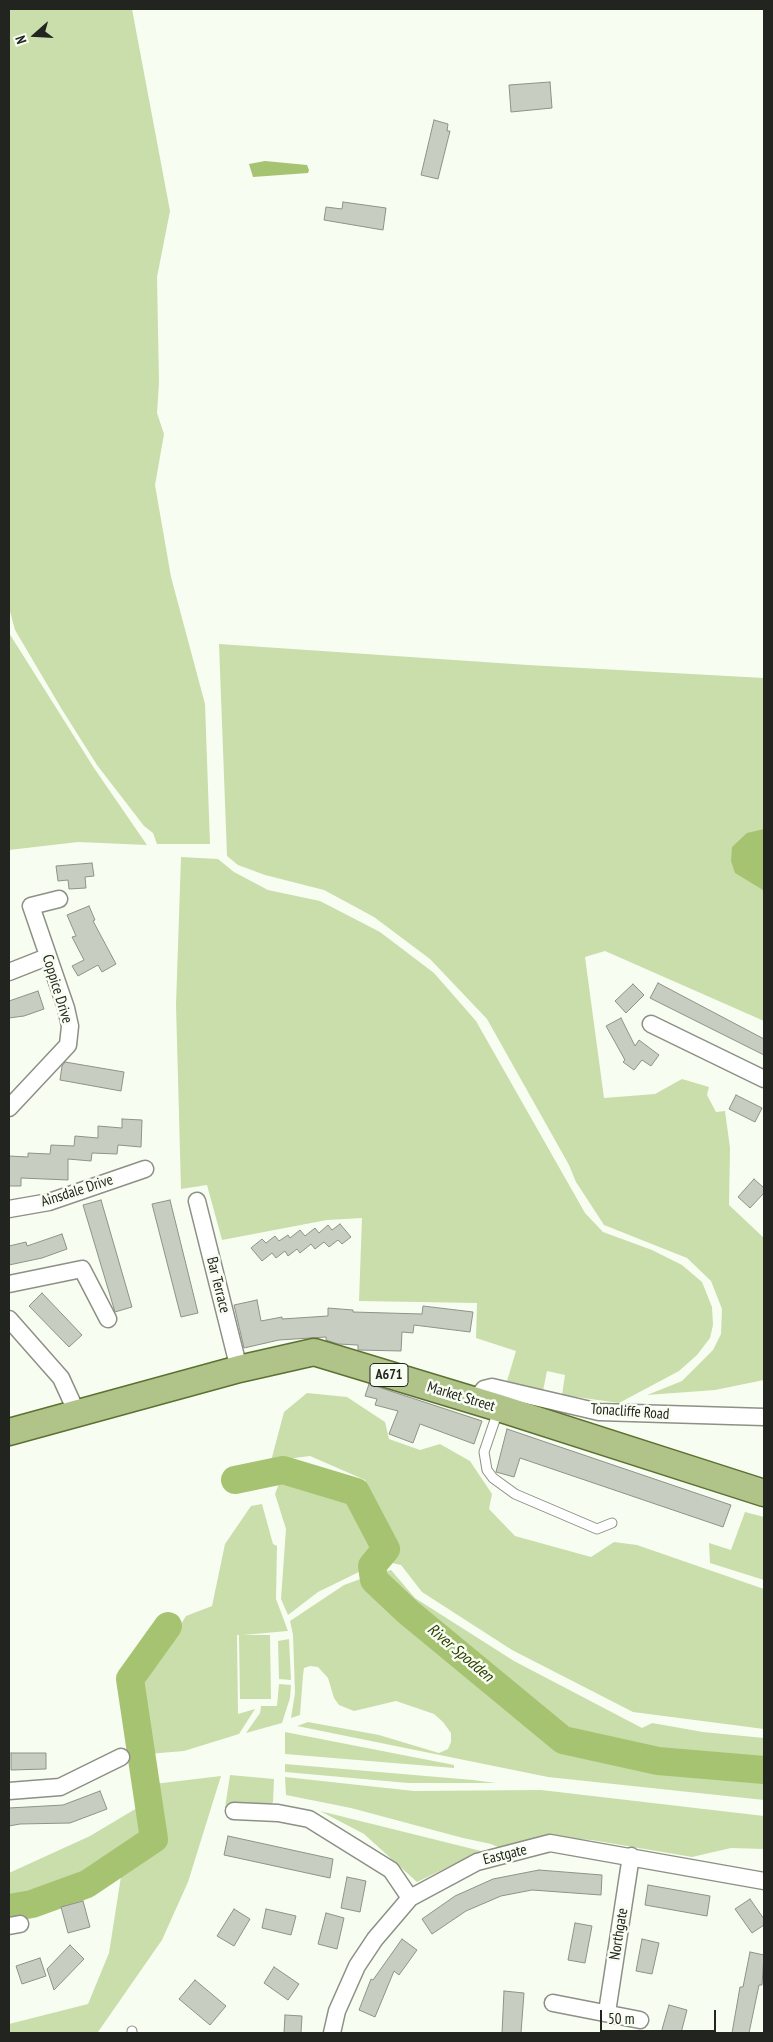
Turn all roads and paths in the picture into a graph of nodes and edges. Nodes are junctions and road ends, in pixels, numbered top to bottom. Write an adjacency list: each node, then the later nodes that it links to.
1 (59, 900): 2 (street, Coppice Drive)
2 (47, 957): 3 (street); 6 (street, Coppice Drive)
3 (9, 972)
4 (651, 1024): 5 (street)
5 (764, 1079)
6 (9, 1108)
7 (145, 1169): 9 (street, Ainsdale Drive)
8 (197, 1202): 13 (street, Bar Terrace)
9 (9, 1209)
10 (9, 1284): 12 (street)
11 (9, 1319): 16 (street)
12 (108, 1319)
13 (239, 1369): 14 (main road, Market Street / A671); 16 (main road, Market Street / A671)
14 (474, 1401): 15 (main road, Market Street / A671); 17 (street, Tonacliffe Road)
15 (499, 1408): 19 (main road, Market Street / A671); 20 (lane)
16 (77, 1412): 18 (main road, Market Street / A671)
17 (764, 1417)
18 (9, 1432)
19 (764, 1493)
20 (612, 1522)
21 (121, 1757): 22 (street)
22 (9, 1791)
23 (234, 1811): 26 (street)
24 (631, 1856): 25 (street, Eastgate); 26 (street, Eastgate); 28 (street, Northgate)
25 (764, 1881)
26 (410, 1898): 30 (street, Eastgate)
27 (553, 2003): 28 (street)
28 (607, 2012): 29 (street)
29 (640, 2020)
30 (332, 2033)

